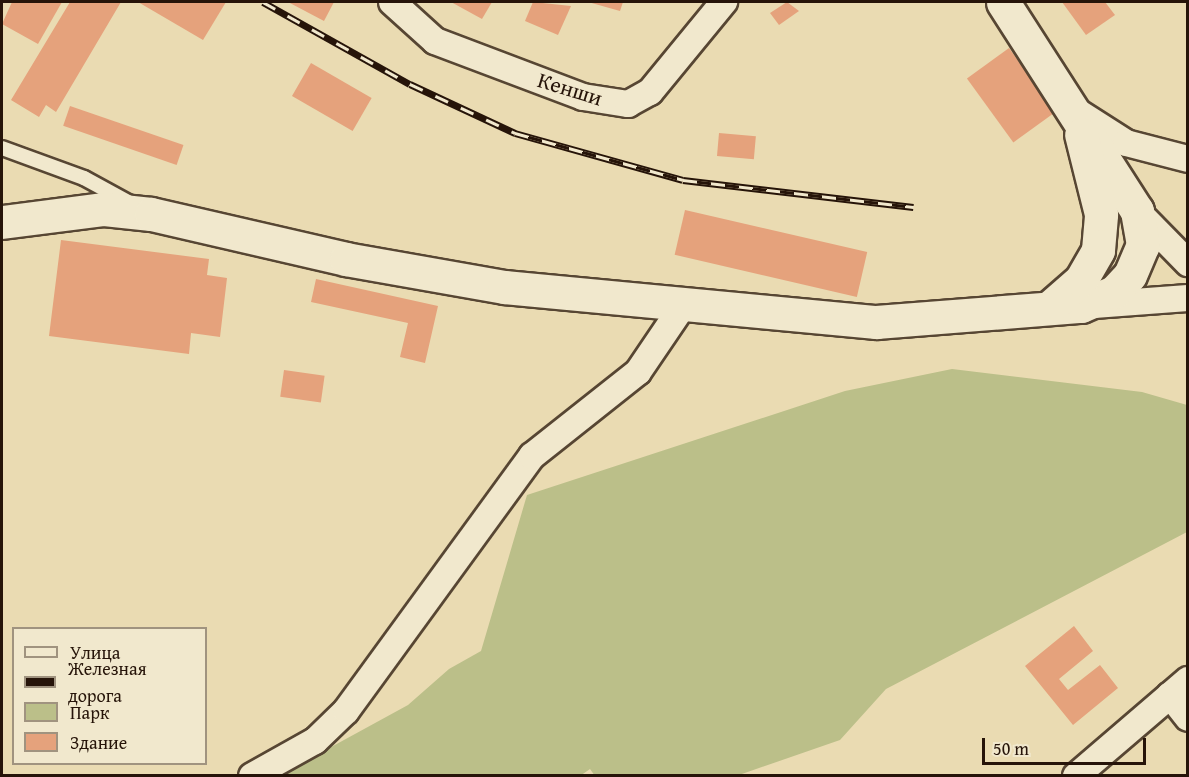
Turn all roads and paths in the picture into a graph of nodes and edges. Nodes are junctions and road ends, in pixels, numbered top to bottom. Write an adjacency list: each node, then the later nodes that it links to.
1 (392, 2): 2 (street, Кенши)
2 (724, 2)
3 (1003, 2): 4 (main road)
4 (1076, 111): 6 (street); 7 (main road); 14 (main road)
5 (2, 148): 8 (lane)
6 (1188, 159)
7 (1137, 211): 10 (street); 13 (main road)
8 (151, 214): 9 (main road); 12 (main road)
9 (2, 222)
10 (1188, 263)
11 (1188, 298): 13 (street)
12 (684, 304): 14 (main road); 17 (street)
13 (1082, 306): 14 (main road)
14 (1049, 308)
15 (1179, 687): 16 (street); 18 (street)
16 (1188, 718)
17 (252, 776)
18 (1076, 776)

